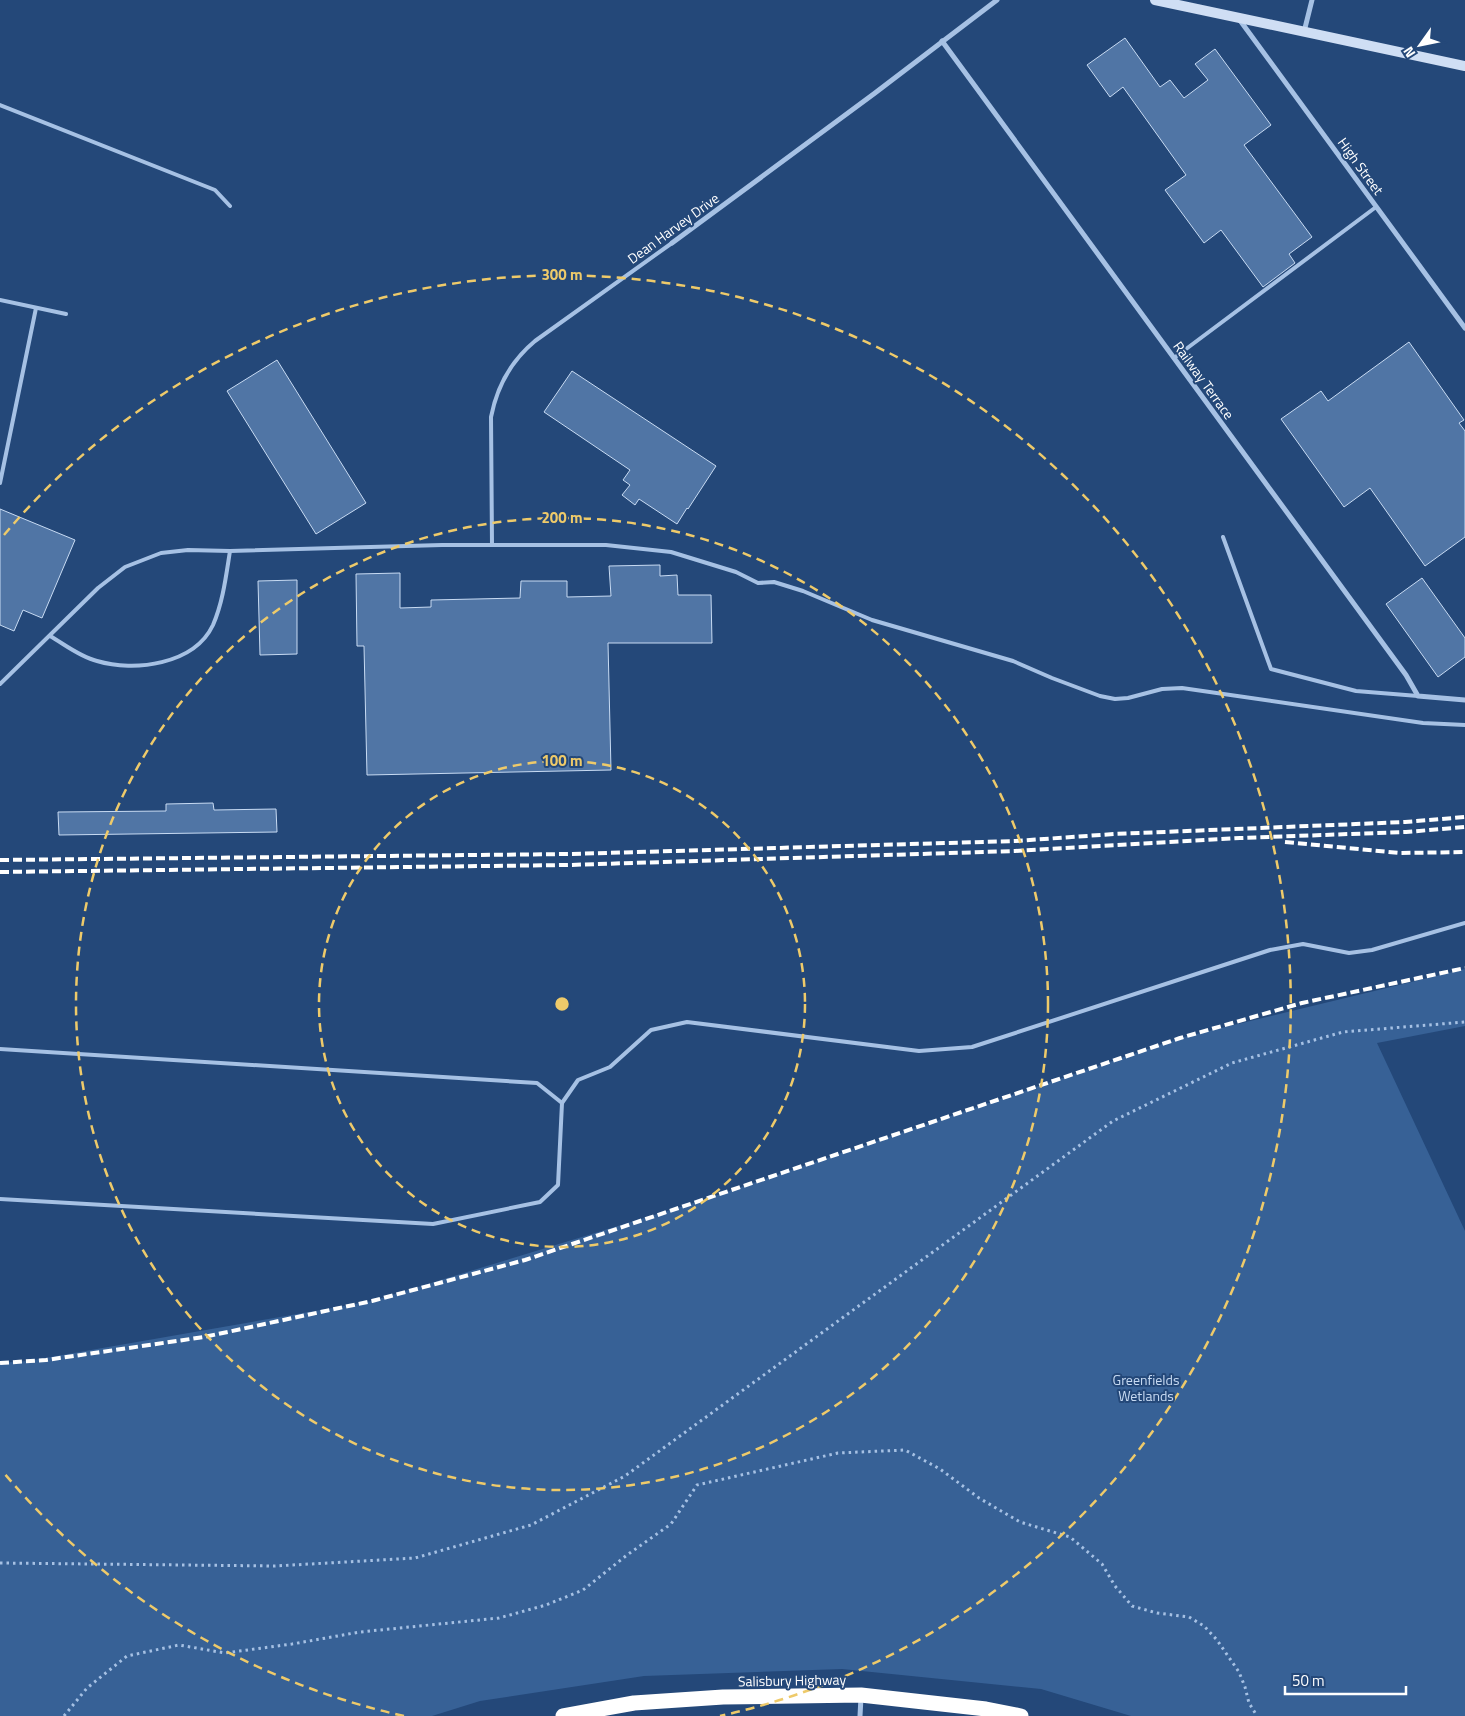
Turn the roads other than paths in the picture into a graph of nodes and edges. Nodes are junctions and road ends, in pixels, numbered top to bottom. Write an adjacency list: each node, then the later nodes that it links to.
1 (997, 0): 6 (street, Dean Harvey Drive)
2 (1155, 0): 4 (street)
3 (1312, 0): 5 (street)
4 (1238, 18): 5 (street); 10 (street, High Street)
5 (1304, 32): 7 (street)
6 (942, 42): 11 (street, Dean Harvey Drive); 16 (street, Railway Terrace)
7 (1465, 66)
8 (0, 105): 9 (lane)
9 (230, 206)
10 (1376, 207): 15 (street, High Street); 16 (lane)
11 (672, 244): 19 (lane, Dean Harvey Drive)
12 (0, 300): 13 (lane)
13 (36, 308): 14 (lane); 17 (lane)
14 (66, 314)
15 (1465, 328)
16 (1174, 358): 23 (street, Railway Terrace)
17 (0, 483)
18 (1223, 537): 23 (lane)
19 (492, 545): 20 (lane); 25 (lane)
20 (230, 550): 21 (lane); 21 (lane)
21 (50, 636): 22 (lane)
22 (0, 684)
23 (1418, 696): 24 (street)
24 (1465, 700)
25 (1465, 725)
26 (1465, 923): 28 (lane)
27 (0, 1049): 28 (lane)
28 (562, 1103): 29 (lane)
29 (0, 1199)
30 (861, 1695): 31 (highway, Salisbury Highway); 32 (street); 33 (highway, Salisbury Highway)
31 (563, 1716)
32 (860, 1716)
33 (1021, 1716)

